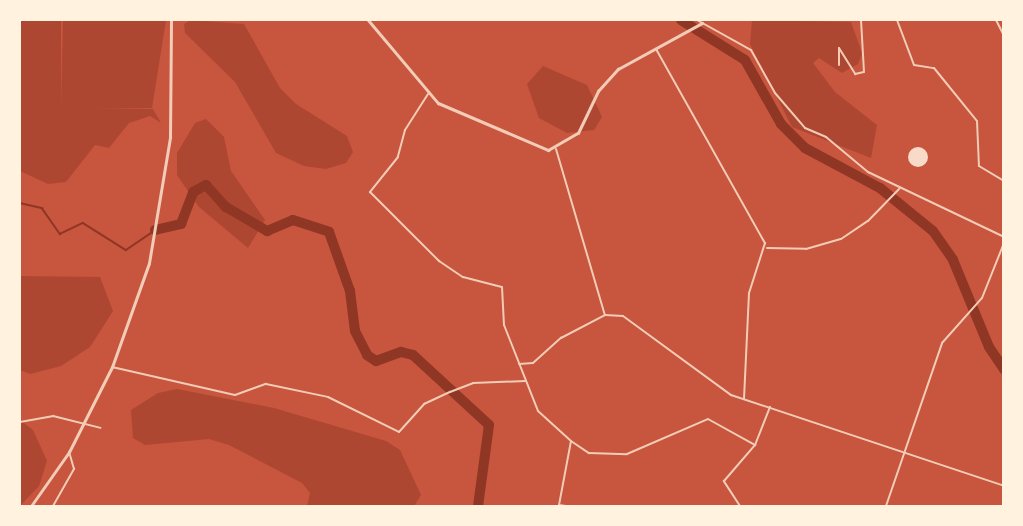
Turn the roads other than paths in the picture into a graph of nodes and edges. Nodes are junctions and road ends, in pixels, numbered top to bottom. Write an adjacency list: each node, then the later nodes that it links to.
1 (171, 20): 20 (street)
2 (368, 20): 11 (street)
3 (697, 20): 7 (street)
4 (861, 20): 10 (street)
5 (897, 20): 13 (street)
6 (996, 20): 8 (street)
7 (701, 25): 9 (street); 14 (street)
8 (1004, 36)
9 (656, 48): 12 (street); 17 (street)
10 (839, 65)
11 (428, 94): 12 (street); 19 (street)
12 (556, 149): 18 (street)
13 (1004, 181)
14 (899, 189): 15 (street); 17 (street)
15 (1004, 237)
16 (1004, 243): 29 (street)
17 (766, 248): 22 (street)
18 (605, 315): 19 (street); 22 (street)
19 (519, 364): 21 (street)
20 (112, 367): 21 (street); 28 (street)
21 (525, 381): 26 (street)
22 (744, 399): 23 (street)
23 (770, 407): 27 (street); 29 (street)
24 (20, 422): 25 (street)
25 (101, 428)
26 (571, 441): 27 (street); 33 (street)
27 (755, 445): 34 (street)
28 (69, 452): 31 (street); 32 (street)
29 (904, 453): 30 (street); 35 (street)
30 (1004, 486)
31 (31, 507)
32 (53, 507)
33 (566, 507)
34 (740, 507)
35 (886, 507)

